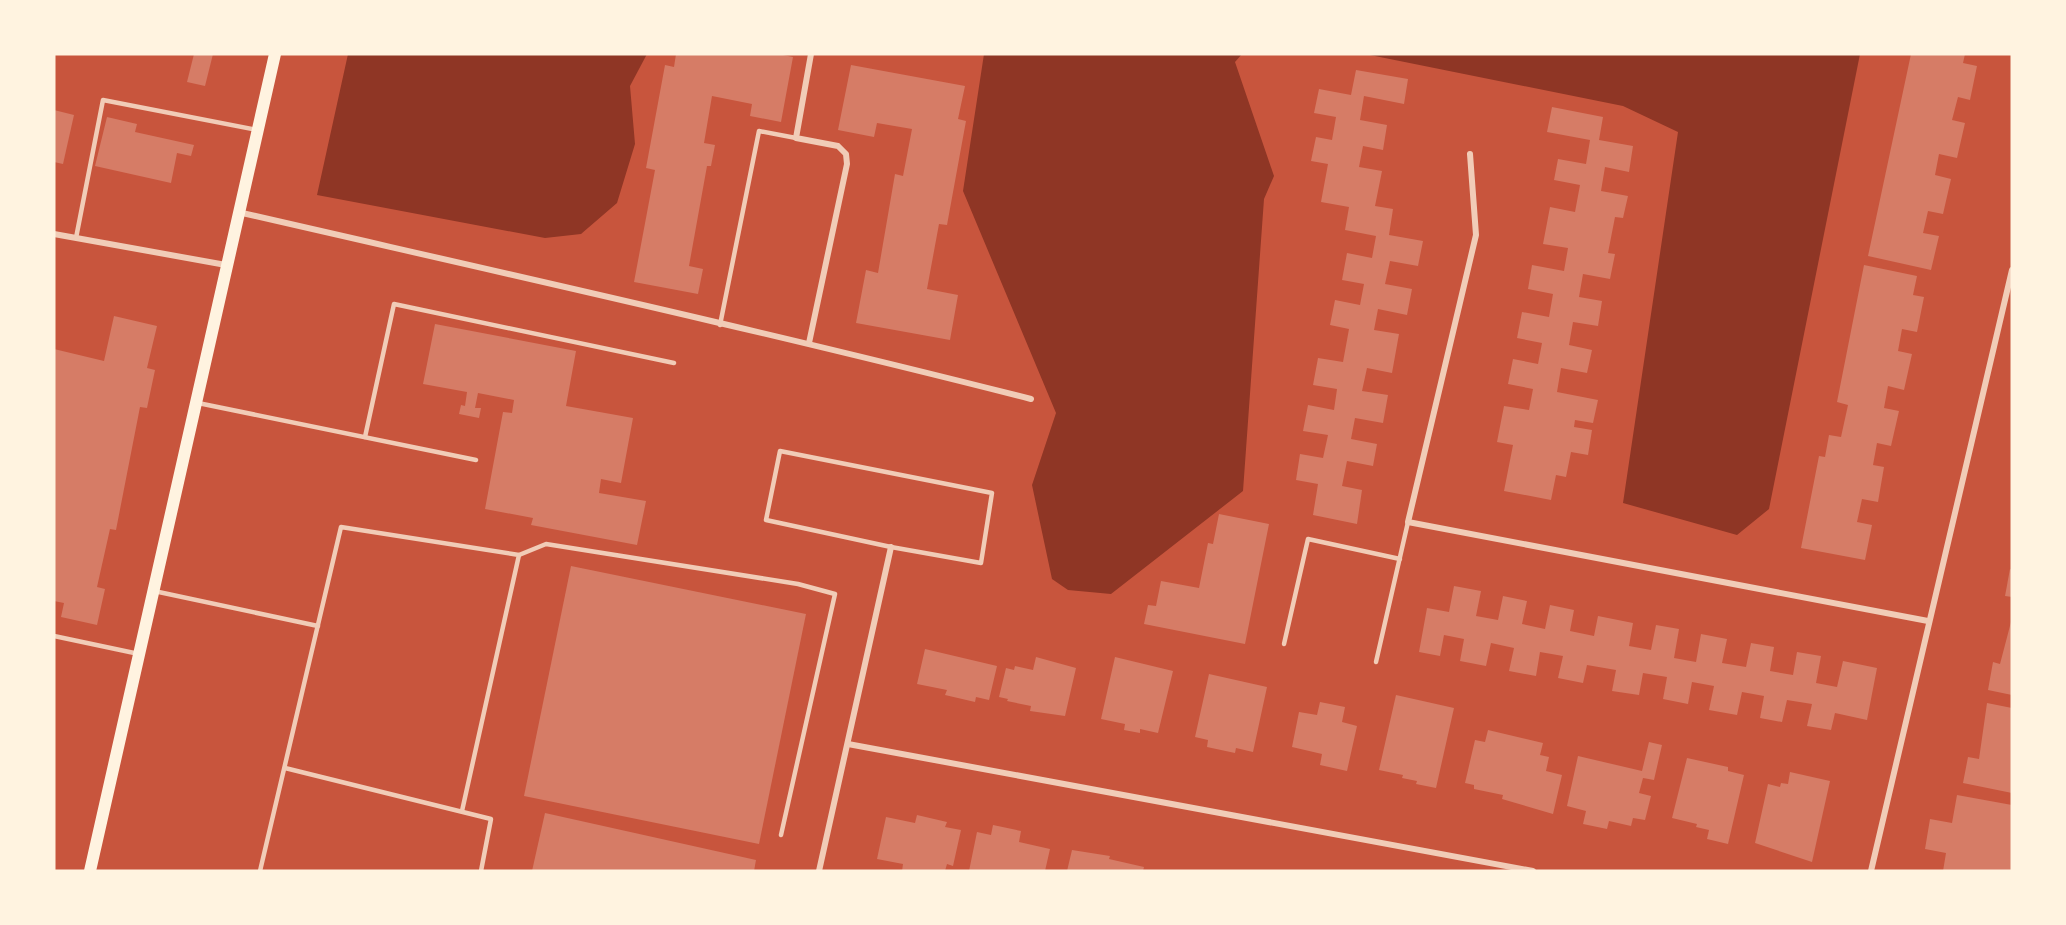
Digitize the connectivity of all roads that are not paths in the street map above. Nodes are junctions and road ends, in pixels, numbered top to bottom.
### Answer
1 (275, 54) edge
2 (811, 54) edge
3 (257, 130) junction
4 (796, 138) junction
5 (1470, 154) dead end
6 (238, 212) junction
7 (54, 234) edge
8 (76, 238) junction
9 (226, 265) junction
10 (2012, 270) edge
11 (720, 325) junction
12 (809, 343) junction
13 (674, 363) dead end
14 (1031, 399) dead end
15 (195, 402) junction
16 (365, 437) junction
17 (476, 460) dead end
18 (1408, 522) junction
19 (891, 547) junction
20 (519, 555) junction
21 (1400, 559) junction
22 (153, 591) junction
23 (1928, 621) junction
24 (318, 626) junction
25 (54, 636) edge
26 (1284, 644) dead end
27 (139, 654) junction
28 (1376, 662) dead end
29 (848, 744) junction
30 (285, 768) junction
31 (462, 811) junction
32 (782, 835) dead end
33 (90, 871) edge
34 (260, 871) edge
35 (481, 871) edge
36 (819, 871) edge
37 (1533, 871) edge
38 (1871, 871) edge

1 - 3 main road
2 - 4 street
3 - 6 main road
3 - 8 lane
4 - 11 lane
4 - 12 street
5 - 18 street
6 - 9 main road
6 - 11 street
7 - 8 street
8 - 9 street
9 - 15 main road
10 - 23 street
11 - 12 street
12 - 14 street
13 - 16 lane
15 - 16 lane
15 - 22 main road
16 - 17 lane
18 - 21 lane
18 - 23 street
19 - 19 lane
19 - 29 street
20 - 24 lane
20 - 31 lane
20 - 32 lane
21 - 26 lane
21 - 28 lane
22 - 24 lane
22 - 27 main road
23 - 38 street
24 - 30 lane
25 - 27 lane
27 - 33 main road
29 - 36 street
29 - 37 street
30 - 31 lane
30 - 34 lane
31 - 35 lane

